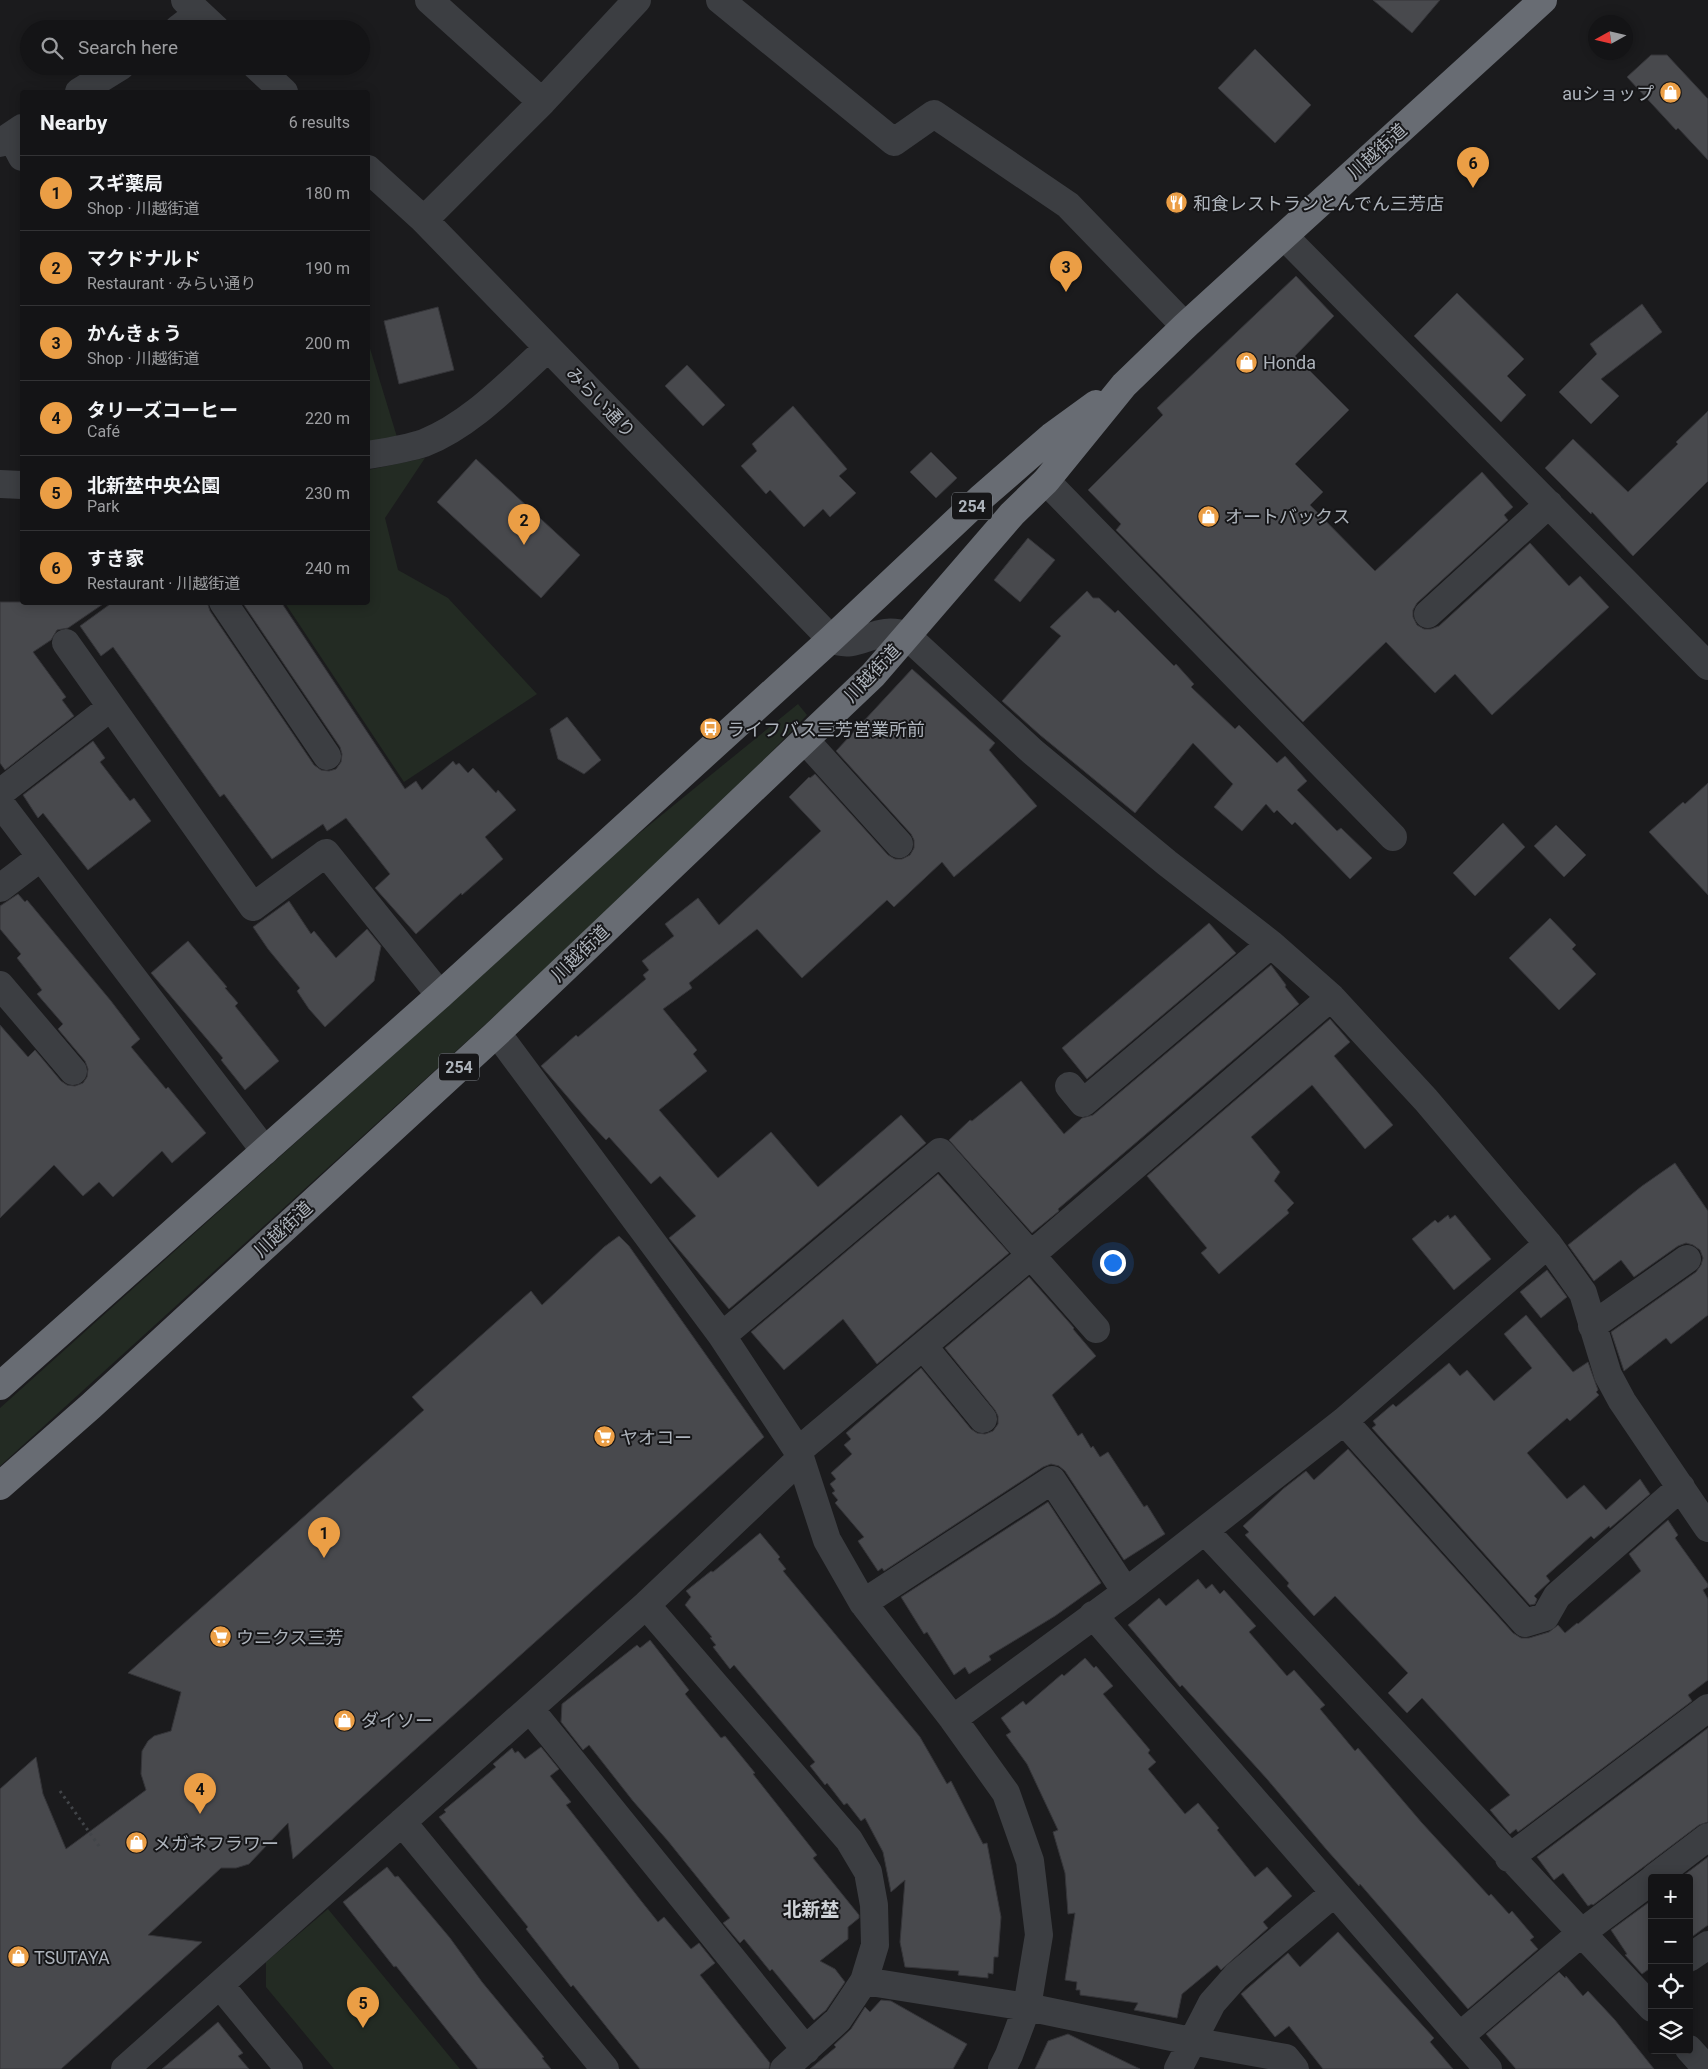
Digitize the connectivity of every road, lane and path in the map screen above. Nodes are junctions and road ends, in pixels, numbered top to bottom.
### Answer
1 (429, 0) edge
2 (636, 0) edge
3 (720, 0) edge
4 (1544, 0) edge
5 (106, 75) edge
6 (266, 75) edge
7 (82, 90) edge
8 (282, 90) edge
9 (542, 102) junction
10 (370, 171) edge
11 (424, 220) junction
12 (1284, 236) junction
13 (1185, 326) junction
14 (548, 348) junction
15 (1124, 385) junction
16 (370, 455) edge
17 (1046, 481) junction
18 (0, 484) edge
19 (20, 485) edge
20 (1548, 504) junction
21 (225, 605) edge
22 (1428, 614) dead end
23 (907, 636) junction
24 (831, 639) junction
25 (66, 643) dead end
26 (1708, 666) edge
27 (111, 707) junction
28 (804, 740) junction
29 (327, 756) dead end
30 (0, 793) edge
31 (0, 803) edge
32 (1392, 837) dead end
33 (899, 844) dead end
34 (41, 857) junction
35 (0, 888) edge
36 (1270, 944) junction
37 (0, 985) edge
38 (440, 995) junction
39 (1331, 997) junction
40 (497, 1032) junction
41 (73, 1071) dead end
42 (1069, 1086) dead end
43 (265, 1151) junction
44 (1548, 1244) junction
45 (1032, 1254) junction
46 (1687, 1259) dead end
47 (1592, 1326) junction
48 (1096, 1329) dead end
49 (722, 1336) junction
50 (923, 1346) junction
51 (0, 1386) edge
52 (983, 1420) dead end
53 (1344, 1421) junction
54 (799, 1455) junction
55 (0, 1486) edge
56 (1681, 1487) junction
57 (1708, 1528) edge
58 (1205, 1531) junction
59 (1126, 1592) junction
60 (863, 1603) junction
61 (646, 1605) junction
62 (1093, 1615) junction
63 (1708, 1708) edge
64 (530, 1709) junction
65 (953, 1719) junction
66 (60, 1791) dead end
67 (402, 1822) junction
68 (1708, 1837) edge
69 (99, 1846) dead end
70 (1510, 1858) junction
71 (1660, 1874) edge
72 (1648, 1883) edge
73 (1334, 1893) junction
74 (1580, 1934) junction
75 (1708, 1944) edge
76 (1693, 1955) edge
77 (864, 1981) junction
78 (220, 1985) junction
79 (1648, 1996) edge
80 (1027, 2006) junction
81 (1460, 2036) junction
82 (1191, 2041) junction
83 (806, 2050) junction
84 (125, 2069) edge
85 (289, 2069) edge
86 (605, 2069) edge
87 (784, 2069) edge
88 (1002, 2069) edge
89 (1178, 2069) edge
90 (1295, 2069) edge
91 (1488, 2069) edge

1 - 9 street
2 - 9 street
3 - 13 street
4 - 12 highway, 川越街道 / 254
5 - 7 street
6 - 8 street
9 - 11 street
10 - 11 street, みらい通り
11 - 14 street, みらい通り
12 - 13 highway, 川越街道 / 254
12 - 20 street
13 - 15 highway, 川越街道 / 254
14 - 16 street
14 - 24 street, みらい通り
15 - 17 highway, 川越街道 / 254
15 - 24 highway, 川越街道 / 254
17 - 23 highway, 川越街道 / 254
17 - 32 street
18 - 19 street
20 - 22 street
20 - 26 street
21 - 29 street
23 - 24 street
23 - 28 highway, 川越街道 / 254
23 - 36 street
24 - 38 highway, 川越街道 / 254
25 - 27 street
27 - 30 street
27 - 38 street
28 - 33 street
28 - 40 highway, 川越街道 / 254
31 - 34 street
34 - 35 street
34 - 43 street
36 - 39 street
36 - 42 street
37 - 41 street
38 - 43 highway, 川越街道 / 254
39 - 44 street
39 - 45 street
40 - 49 street
40 - 55 highway, 川越街道 / 254
43 - 51 highway, 川越街道 / 254
44 - 47 street
44 - 53 street
45 - 48 street
45 - 49 street
45 - 50 street
46 - 47 street
47 - 56 street
49 - 54 street
50 - 52 street
50 - 54 street
53 - 56 street
53 - 58 street
54 - 60 street
54 - 61 street
56 - 57 street
58 - 59 street
58 - 70 street
59 - 60 street
59 - 62 street
60 - 65 street
61 - 64 street
61 - 77 street
62 - 65 street
62 - 73 street
63 - 70 street
64 - 67 street
64 - 83 street
65 - 80 street
66 - 69 path
67 - 78 street
67 - 86 street
68 - 71 street
70 - 74 street
72 - 74 street
73 - 81 street
73 - 82 street
74 - 79 street
74 - 81 street
75 - 76 street
77 - 80 street
77 - 83 street
78 - 84 street
78 - 85 street
80 - 82 street
80 - 88 street
81 - 91 street
82 - 89 street
82 - 90 street
83 - 87 street

